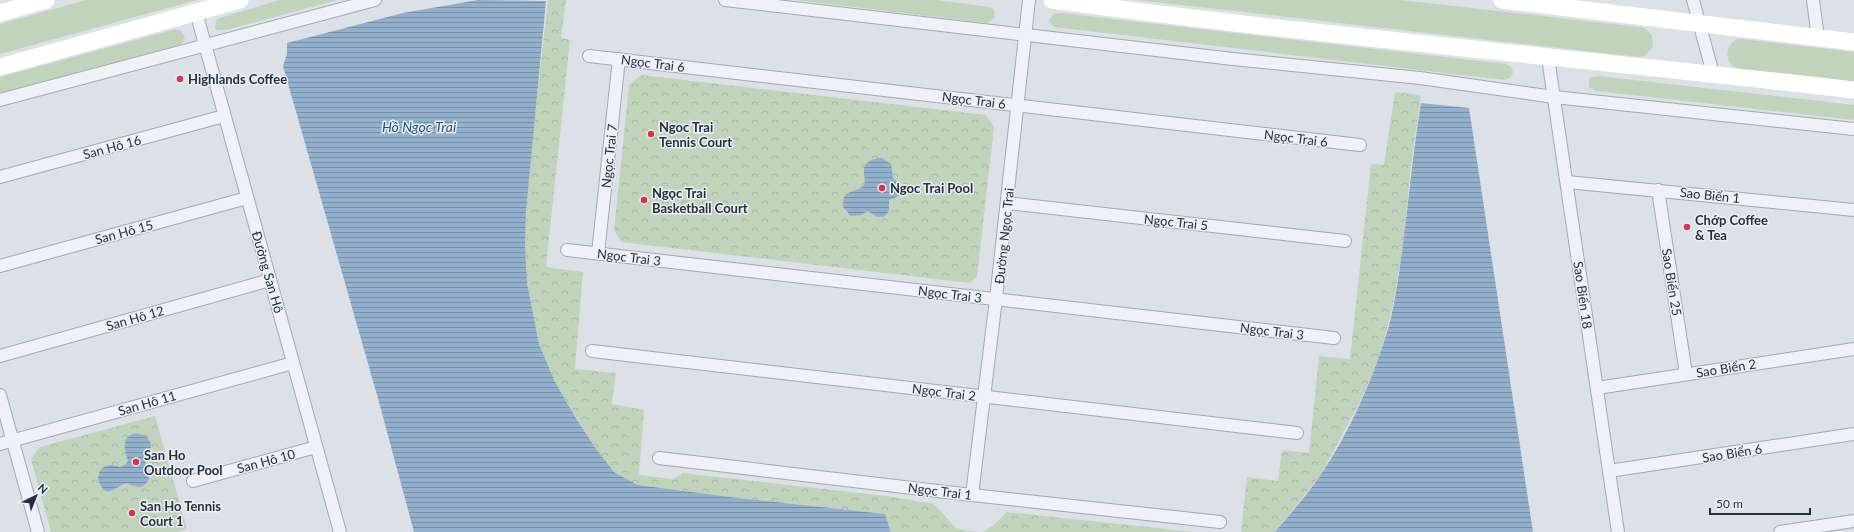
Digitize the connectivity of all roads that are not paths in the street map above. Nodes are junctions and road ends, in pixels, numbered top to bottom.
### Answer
1 (45, 0) edge
2 (240, 0) edge
3 (375, 0) edge
4 (725, 0) edge
5 (1030, 0) edge
6 (1052, 0) edge
7 (1502, 0) edge
8 (1693, 0) edge
9 (1813, 0) edge
10 (196, 12) junction
11 (0, 13) edge
12 (1699, 24) junction
13 (1026, 35) junction
14 (1818, 38) junction
15 (1854, 42) edge
16 (204, 45) junction
17 (589, 56) dead end
18 (1548, 58) junction
19 (619, 59) junction
20 (0, 67) edge
21 (1713, 74) junction
22 (1854, 90) edge
23 (1554, 96) junction
24 (0, 100) edge
25 (1018, 105) junction
26 (224, 116) junction
27 (1854, 128) edge
28 (1360, 145) dead end
29 (0, 177) edge
30 (1567, 182) junction
31 (1658, 190) junction
32 (247, 198) junction
33 (1007, 203) junction
34 (1854, 210) edge
35 (1345, 241) dead end
36 (567, 250) dead end
37 (598, 253) junction
38 (0, 266) edge
39 (270, 280) junction
40 (996, 299) junction
41 (1334, 338) dead end
42 (1854, 349) edge
43 (592, 351) dead end
44 (0, 356) edge
45 (293, 363) junction
46 (1686, 374) junction
47 (1597, 388) junction
48 (0, 395) edge
49 (984, 397) junction
50 (1297, 432) dead end
51 (1854, 434) edge
52 (12, 441) junction
53 (0, 444) edge
54 (316, 447) junction
55 (659, 458) dead end
56 (1609, 471) junction
57 (193, 481) dead end
58 (972, 495) junction
59 (1854, 521) edge
60 (1220, 522) dead end
61 (337, 531) edge
62 (38, 532) edge
63 (1618, 532) edge
64 (1780, 532) edge

1 - 11 main road
2 - 10 main road
3 - 16 street
4 - 13 street
5 - 13 street, Đường Ngọc Trai
6 - 18 main road
7 - 12 main road
8 - 12 street
9 - 14 street
10 - 16 street, Đường San Hô
10 - 20 main road
12 - 14 main road
12 - 21 street
13 - 23 street
13 - 25 street, Đường Ngọc Trai
14 - 15 main road
16 - 24 street
16 - 26 street, Đường San Hô
17 - 19 street, Ngọc Trai 6
18 - 21 main road
18 - 23 street, Sao Biển 18
19 - 25 street, Ngọc Trai 6
19 - 37 street, Ngọc Trai 7
21 - 22 main road
23 - 27 street
23 - 30 street, Sao Biển 18
25 - 28 street, Ngọc Trai 6
25 - 33 street, Đường Ngọc Trai
26 - 29 street, San Hô 16
26 - 32 street, Đường San Hô
30 - 31 street, Sao Biển 1
30 - 47 street, Sao Biển 18
31 - 34 street, Sao Biển 1
31 - 46 street, Sao Biển 25
32 - 38 street, San Hô 15
32 - 39 street, Đường San Hô
33 - 35 street, Ngọc Trai 5
33 - 40 street, Đường Ngọc Trai
36 - 37 street, Ngọc Trai 3
37 - 40 street, Ngọc Trai 3
39 - 44 street, San Hô 12
39 - 45 street, Đường San Hô
40 - 41 street, Ngọc Trai 3
40 - 49 street, Đường Ngọc Trai
42 - 46 street, Sao Biển 2
43 - 49 street, Ngọc Trai 2
45 - 52 street, San Hô 11
45 - 54 street, Đường San Hô
46 - 47 street, Sao Biển 2
47 - 56 street, Sao Biển 18
48 - 52 street
49 - 50 street, Ngọc Trai 2
49 - 58 street, Đường Ngọc Trai
51 - 56 street, Sao Biển 6
52 - 53 street, San Hô 11
52 - 62 street
54 - 57 street, San Hô 10
54 - 61 street, Đường San Hô
55 - 58 street, Ngọc Trai 1
56 - 63 street, Sao Biển 18
58 - 60 street, Ngọc Trai 1
59 - 64 street

